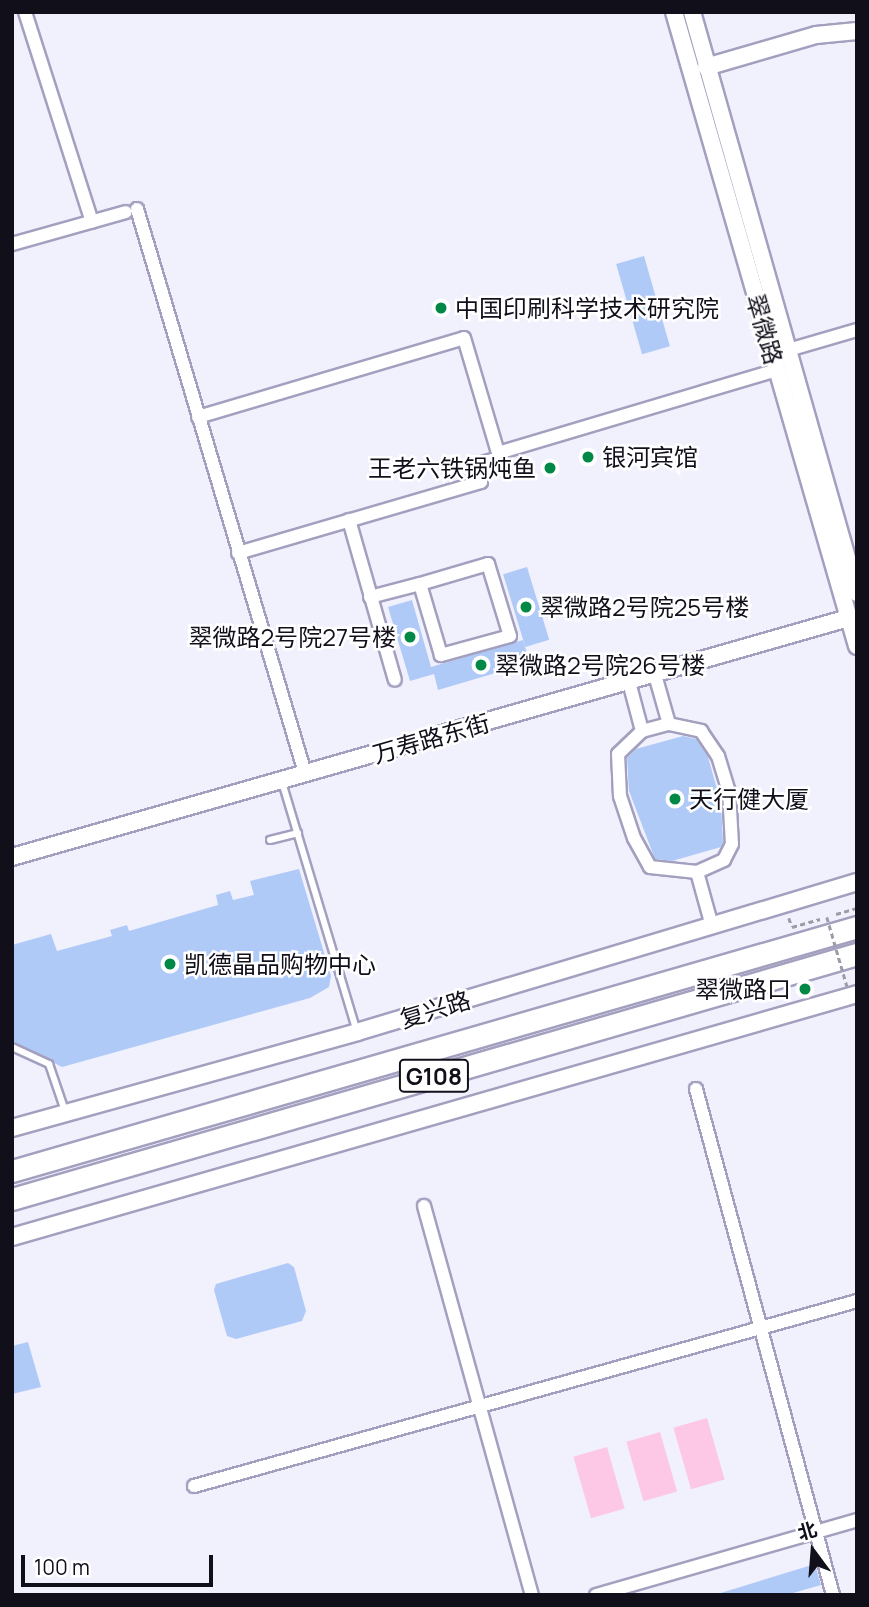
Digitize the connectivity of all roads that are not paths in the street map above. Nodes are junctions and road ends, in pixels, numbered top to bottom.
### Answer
1 (25, 12) edge
2 (674, 12) edge
3 (692, 12) edge
4 (857, 31) edge
5 (706, 66) junction
6 (92, 222) junction
7 (12, 244) edge
8 (857, 330) edge
9 (788, 350) junction
10 (776, 370) junction
11 (198, 417) junction
12 (492, 460) dead end
13 (348, 520) junction
14 (238, 552) junction
15 (420, 584) junction
16 (857, 593) edge
17 (370, 597) junction
18 (848, 618) junction
19 (857, 646) edge
20 (656, 675) junction
21 (395, 680) dead end
22 (629, 682) junction
23 (669, 724) junction
24 (642, 731) junction
25 (304, 773) junction
26 (282, 780) junction
27 (298, 833) junction
28 (270, 840) dead end
29 (12, 857) edge
30 (697, 872) junction
31 (857, 883) edge
32 (712, 926) junction
33 (857, 927) edge
34 (857, 954) edge
35 (852, 990) edge
36 (357, 1032) junction
37 (12, 1047) edge
38 (696, 1088) dead end
39 (66, 1113) junction
40 (12, 1128) edge
41 (12, 1171) edge
42 (12, 1199) edge
43 (424, 1206) dead end
44 (12, 1237) edge
45 (857, 1301) edge
46 (761, 1328) junction
47 (480, 1409) junction
48 (194, 1486) dead end
49 (857, 1520) edge
50 (816, 1532) junction
51 (532, 1595) edge
52 (596, 1595) edge
53 (833, 1595) edge

1 - 6 street
2 - 10 street, 翠微路
3 - 5 street, 翠微路
4 - 5 street
5 - 9 street, 翠微路
6 - 7 street
6 - 11 street
8 - 9 street
9 - 16 street, 翠微路
10 - 11 street
10 - 18 street, 翠微路
11 - 14 street
12 - 13 street
13 - 14 street
13 - 17 street
14 - 25 street
15 - 15 street
15 - 17 street
17 - 21 street
18 - 19 street, 翠微路
18 - 20 street, 万寿路东街
20 - 22 street, 万寿路东街
20 - 23 street
22 - 24 street
22 - 25 street, 万寿路东街
23 - 24 street
23 - 30 street
24 - 30 street
25 - 26 street, 万寿路东街
26 - 27 lane
26 - 29 street, 万寿路东街
27 - 28 lane
27 - 36 lane
30 - 32 street
31 - 32 street, 复兴路
32 - 36 street, 复兴路
33 - 41 highway, 复兴路 / G108
34 - 42 highway, G108
35 - 44 street
36 - 39 street, 复兴路
37 - 39 lane
38 - 46 street
39 - 40 street, 复兴路
43 - 47 street
45 - 46 street
46 - 47 street
46 - 50 street
47 - 48 street
47 - 51 street
49 - 50 street
50 - 52 street
50 - 53 street

